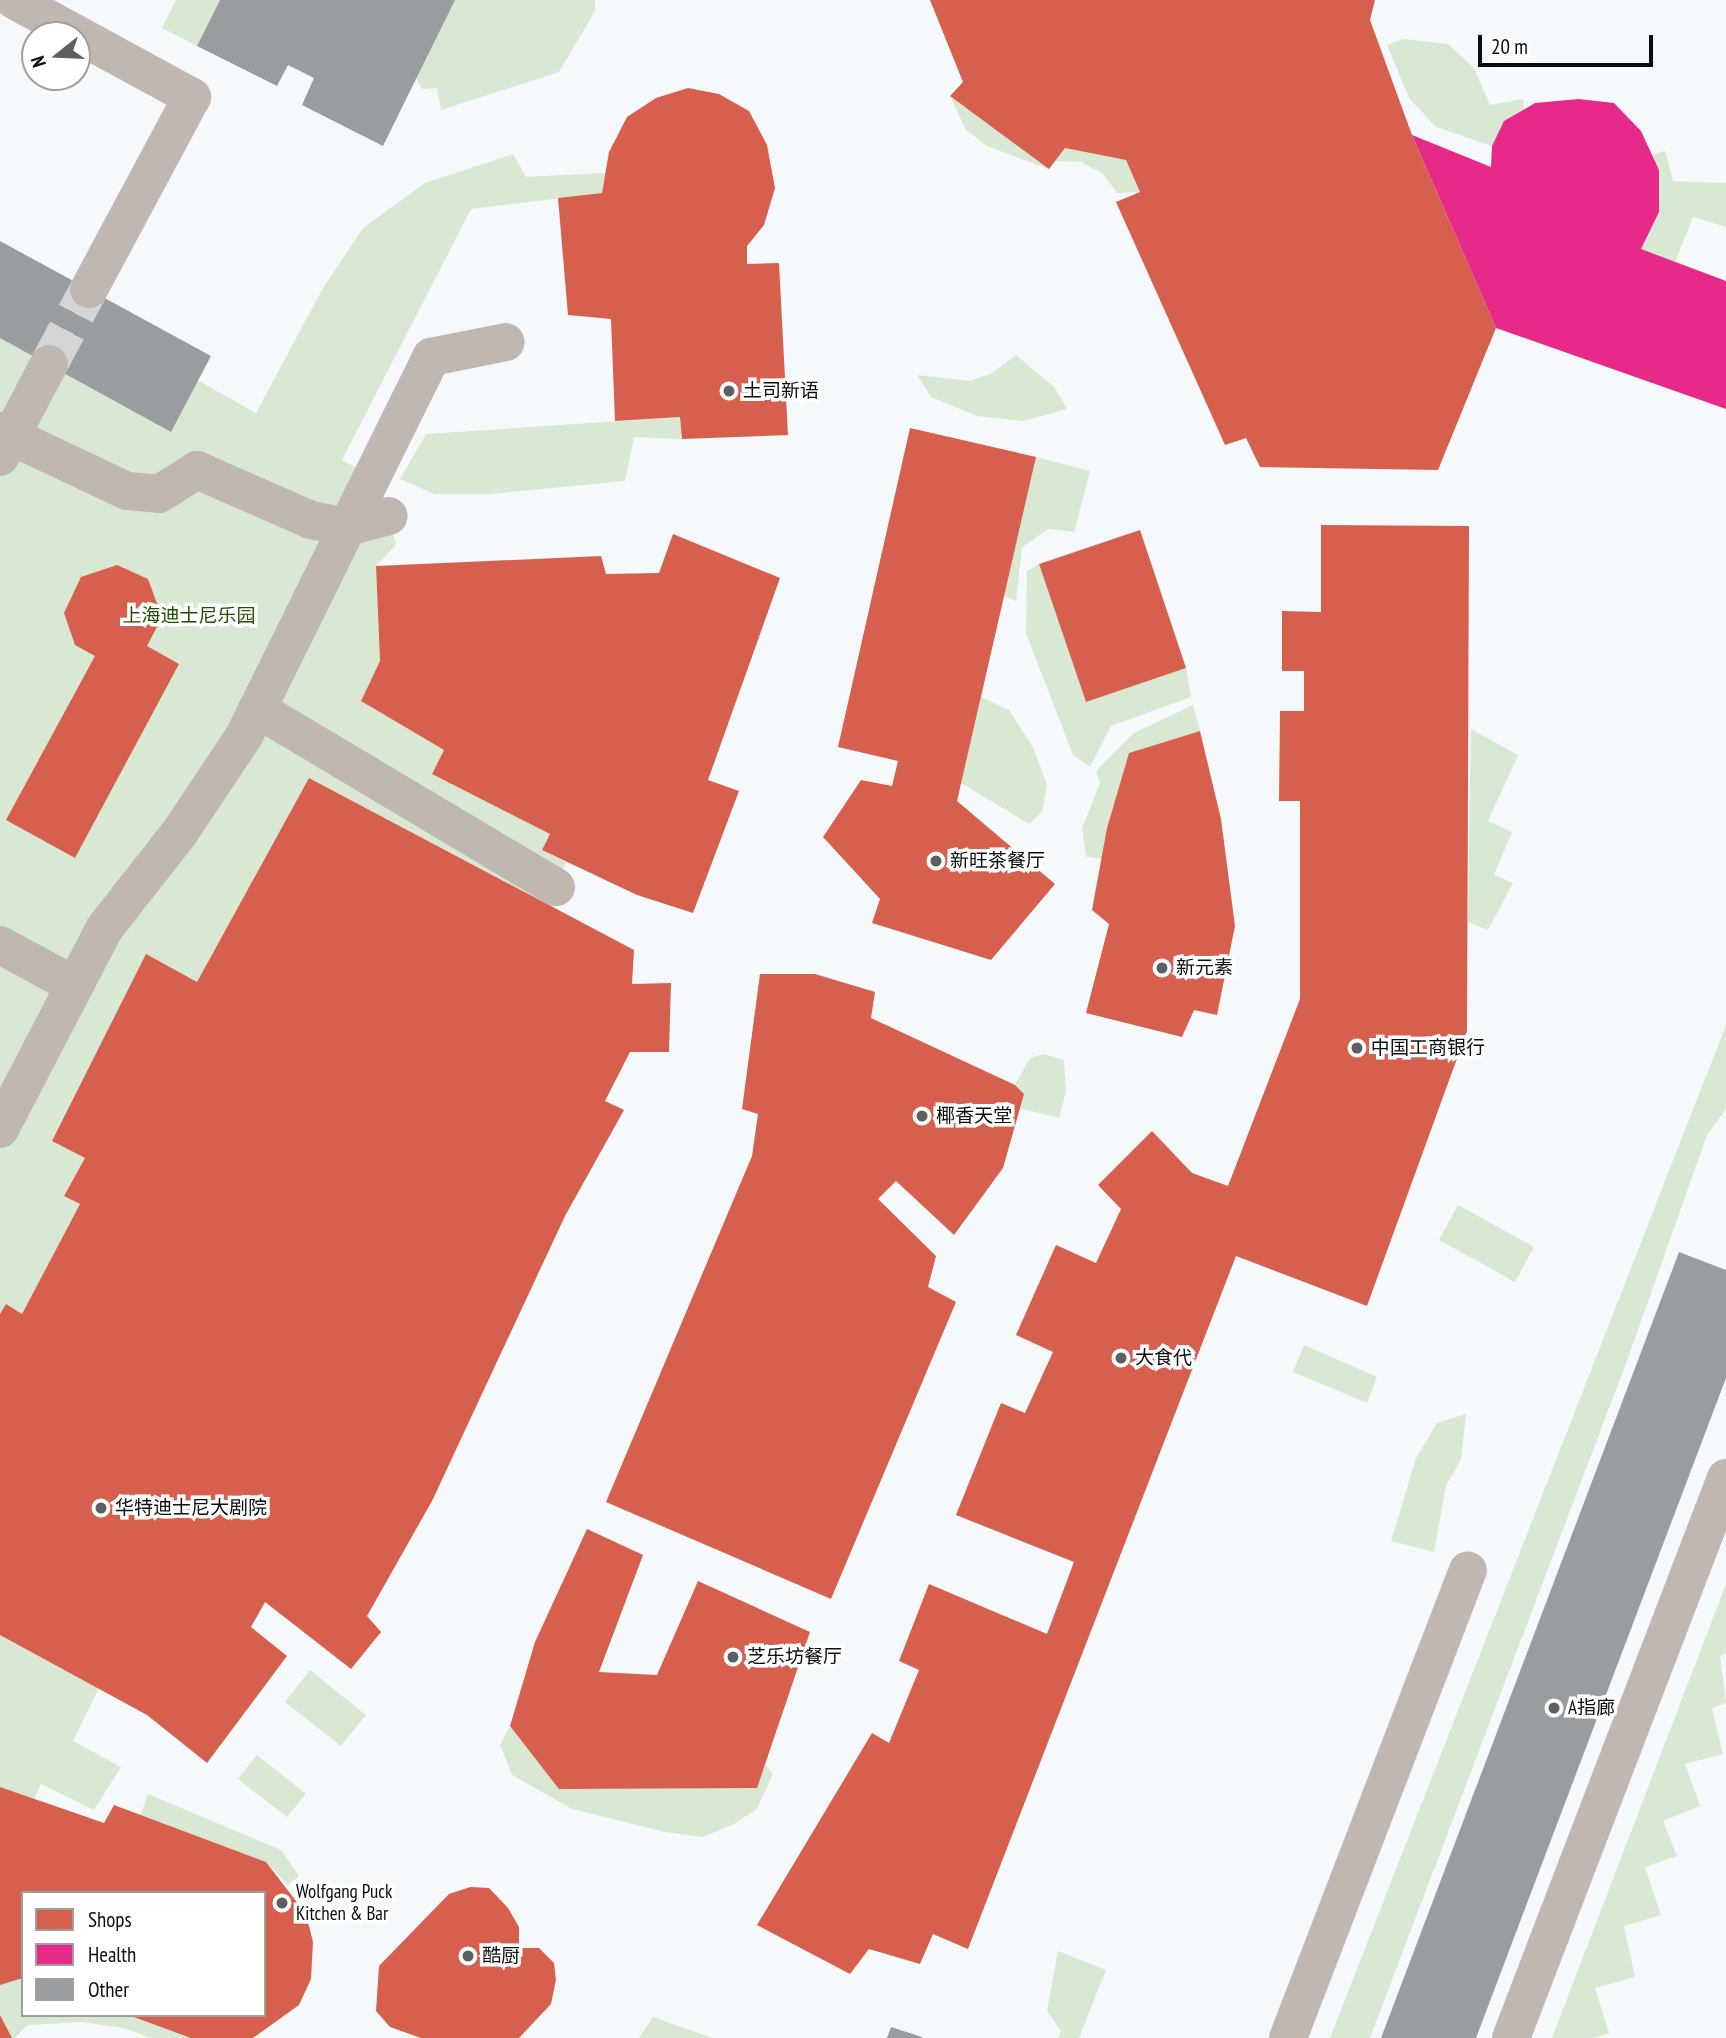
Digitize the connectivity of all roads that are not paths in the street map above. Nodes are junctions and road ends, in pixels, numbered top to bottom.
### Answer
1 (13, 0) edge
2 (70, 14) edge
3 (89, 289) tunnel mouth
4 (506, 342) dead end
5 (49, 363) tunnel mouth
6 (3, 442) edge
7 (389, 516) dead end
8 (329, 523) junction
9 (257, 709) junction
10 (556, 887) dead end
11 (0, 945) edge
12 (74, 985) junction
13 (0, 1129) edge
14 (1726, 1478) edge
15 (1468, 1570) dead end
16 (1288, 2038) edge
17 (1511, 2038) edge

1 - 2 street
2 - 3 street
4 - 8 street
5 - 6 street
6 - 8 street
7 - 8 street
8 - 9 street
9 - 10 street
9 - 12 street
11 - 12 street
12 - 13 street
14 - 17 street
15 - 16 street

